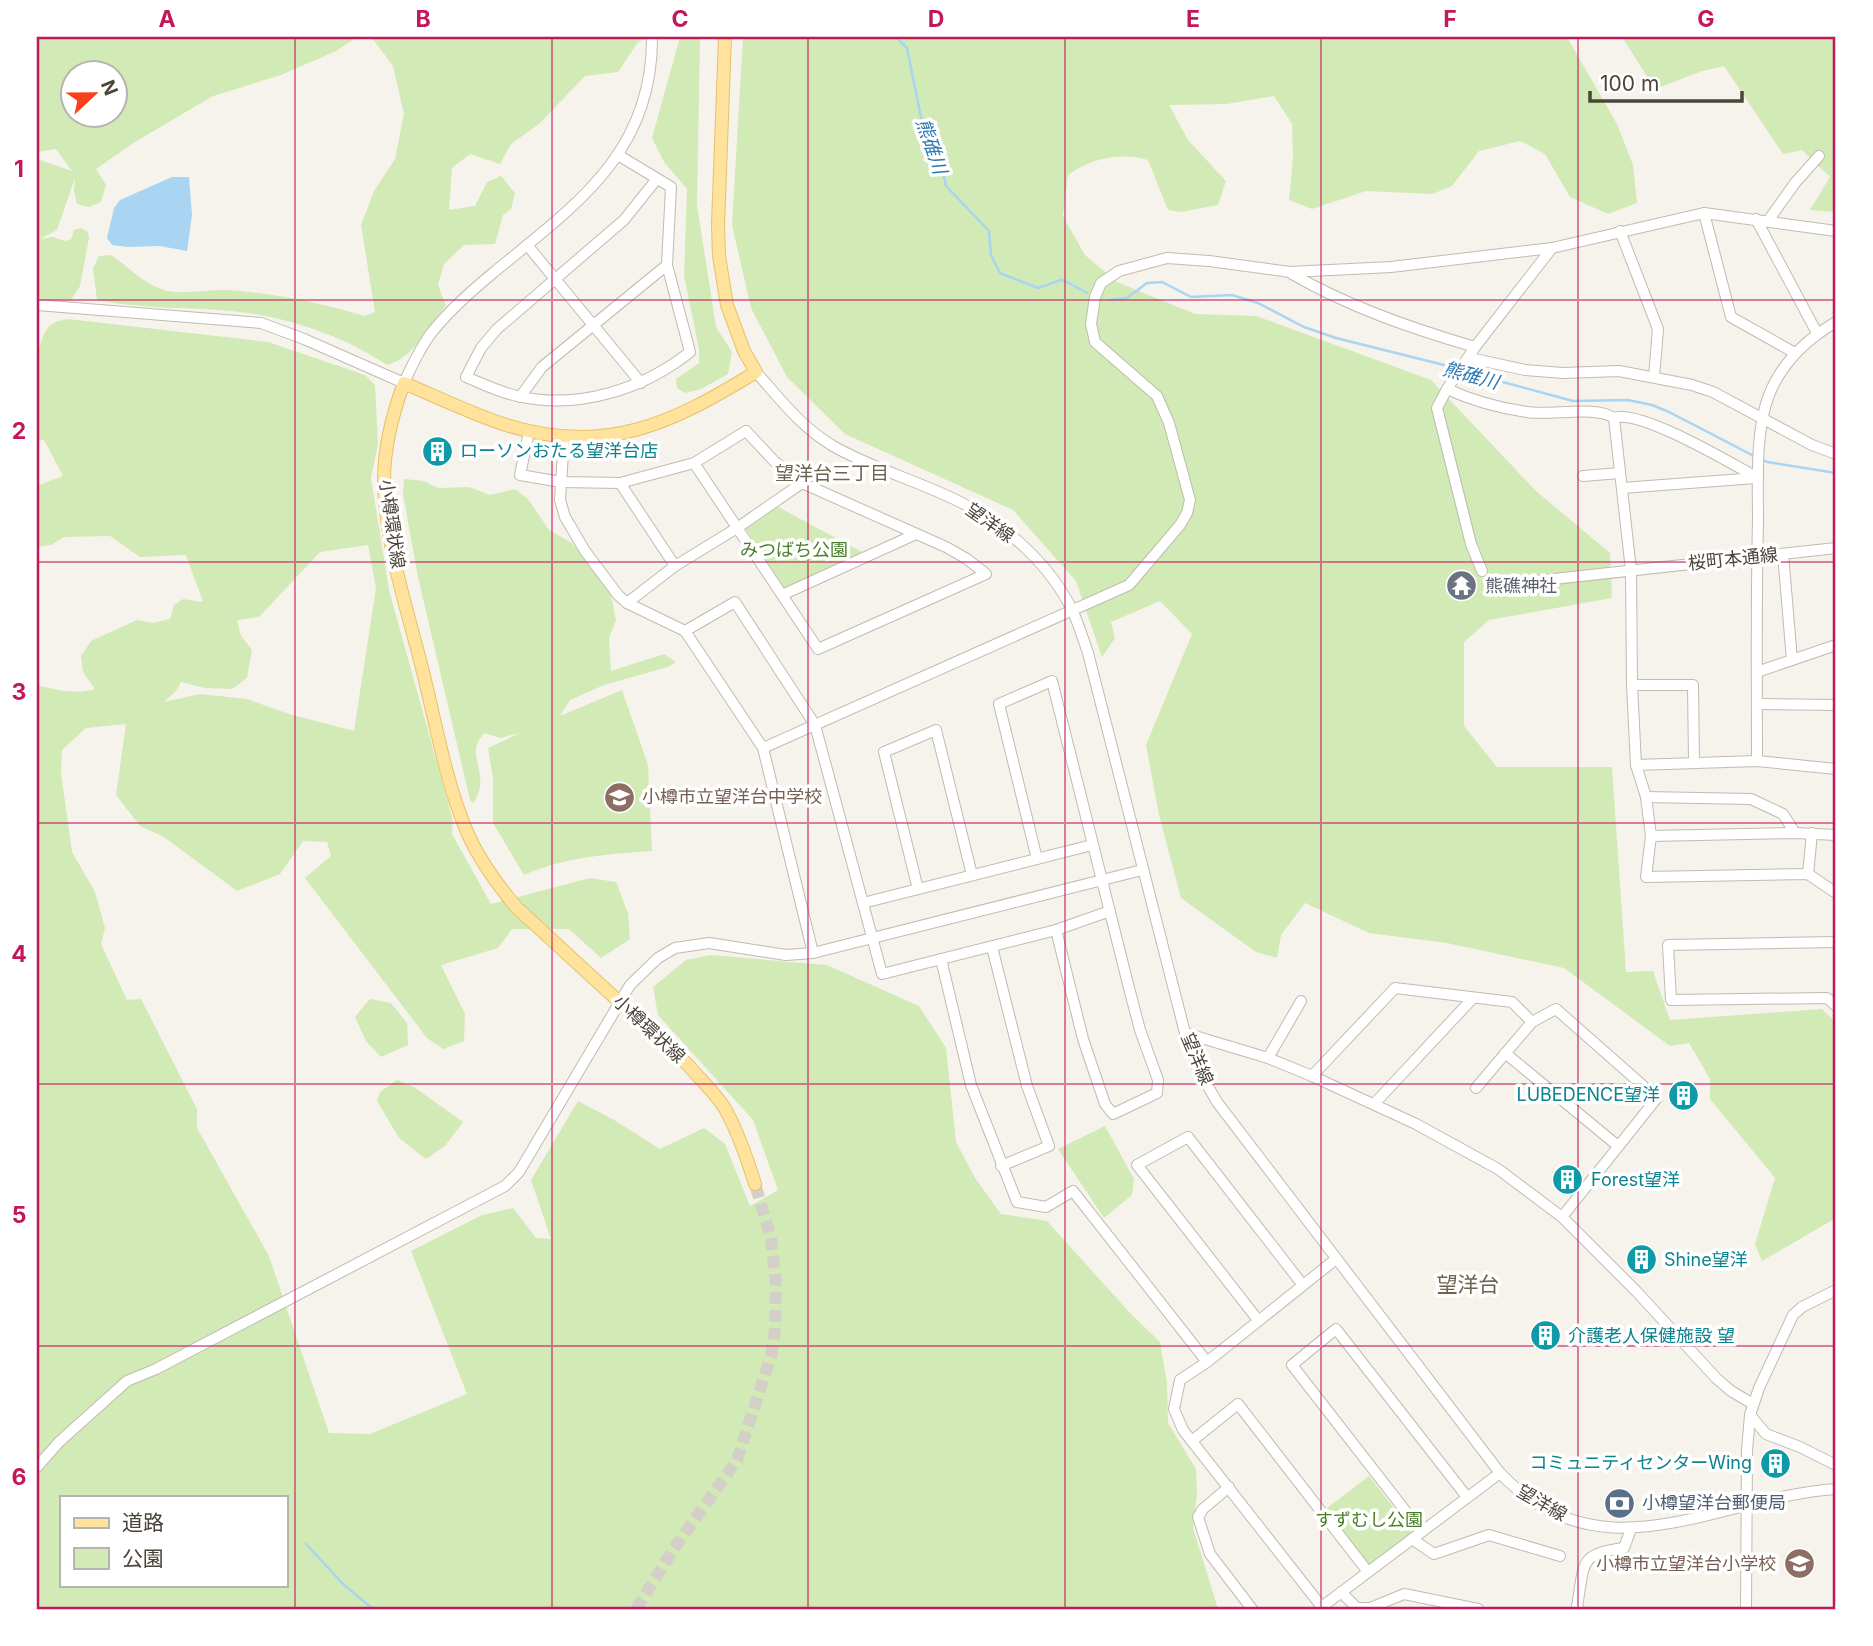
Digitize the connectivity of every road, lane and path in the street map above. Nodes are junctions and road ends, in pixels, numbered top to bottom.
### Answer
1 (652, 37) edge
2 (725, 37) edge
3 (618, 155) junction
4 (1819, 156) dead end
5 (656, 180) junction
6 (1704, 213) junction
7 (1756, 219) junction
8 (1769, 221) junction
9 (1620, 231) junction
10 (1836, 231) edge
11 (527, 245) junction
12 (1552, 248) junction
13 (667, 265) junction
14 (1290, 272) junction
15 (556, 279) junction
16 (37, 305) edge
17 (1836, 322) edge
18 (593, 325) junction
19 (1817, 333) junction
20 (1475, 347) junction
21 (1795, 353) junction
22 (1467, 361) junction
23 (756, 372) junction
24 (1654, 377) junction
25 (404, 383) junction
26 (641, 383) junction
27 (1447, 389) junction
28 (520, 397) junction
29 (1614, 418) junction
30 (1762, 418) junction
31 (529, 432) junction
32 (564, 437) junction
33 (1836, 454) edge
34 (694, 463) junction
35 (1620, 473) junction
36 (1583, 476) dead end
37 (1758, 478) junction
38 (561, 482) junction
39 (620, 483) junction
40 (802, 483) junction
41 (1622, 488) junction
42 (737, 528) junction
43 (916, 534) junction
44 (1836, 548) edge
45 (1783, 554) junction
46 (1757, 557) junction
47 (675, 566) junction
48 (1631, 570) junction
49 (1482, 571) dead end
50 (1517, 583) dead end
51 (782, 595) junction
52 (627, 603) junction
53 (1073, 612) junction
54 (685, 631) junction
55 (1836, 645) edge
56 (1792, 660) junction
57 (1757, 671) junction
58 (1632, 685) junction
59 (1757, 704) junction
60 (1836, 705) edge
61 (815, 725) junction
62 (763, 748) junction
63 (1757, 761) junction
64 (1694, 762) junction
65 (1636, 765) junction
66 (1836, 769) edge
67 (1646, 797) junction
68 (1795, 833) junction
69 (1812, 833) junction
70 (1836, 835) edge
71 (1651, 836) junction
72 (1092, 845) junction
73 (1037, 859) junction
74 (1142, 870) junction
75 (1808, 874) junction
76 (972, 876) junction
77 (1101, 879) junction
78 (918, 889) junction
79 (1836, 893) edge
80 (863, 903) junction
81 (1110, 911) junction
82 (1056, 930) junction
83 (871, 938) junction
84 (1836, 942) edge
85 (992, 947) junction
86 (813, 953) junction
87 (942, 959) junction
88 (1472, 999) junction
89 (1301, 1001) dead end
90 (621, 1003) junction
91 (1836, 1006) edge
92 (1532, 1022) junction
93 (1185, 1032) junction
94 (1505, 1053) junction
95 (1268, 1058) junction
96 (1312, 1076) junction
97 (1476, 1088) dead end
98 (1374, 1104) junction
99 (1618, 1146) junction
100 (1001, 1166) junction
101 (755, 1184) tunnel mouth
102 (1562, 1217) junction
103 (1336, 1259) junction
104 (1302, 1284) junction
105 (1836, 1290) edge
106 (1258, 1320) junction
107 (1207, 1362) junction
108 (1752, 1409) junction
109 (1194, 1440) junction
110 (1836, 1465) edge
111 (37, 1467) edge
112 (1500, 1473) junction
113 (1229, 1488) junction
114 (1836, 1489) edge
115 (1467, 1497) junction
116 (1748, 1507) junction
117 (1631, 1529) junction
118 (1421, 1531) junction
119 (1412, 1539) junction
120 (1560, 1556) dead end
121 (1368, 1572) junction
122 (1341, 1592) junction
123 (1321, 1608) edge
124 (1252, 1609) edge
125 (1478, 1609) edge
126 (1579, 1609) edge
127 (1746, 1609) edge

1 - 3 street
2 - 23 main road
3 - 5 street
3 - 11 street
4 - 8 street
5 - 13 street
5 - 15 street
6 - 7 street
6 - 9 street
6 - 21 street
7 - 8 street
7 - 19 street
8 - 10 street
9 - 12 street
9 - 24 street
11 - 15 street
11 - 25 street
12 - 14 street
12 - 20 street
13 - 18 street
13 - 26 street
14 - 20 street
14 - 53 street
15 - 18 street
15 - 28 street
16 - 25 street
17 - 19 street
18 - 26 street
18 - 28 street
19 - 21 street
20 - 22 street
21 - 30 street
22 - 24 street
22 - 27 street
23 - 32 main road
23 - 53 street, 望洋線
24 - 30 street
25 - 31 main road
25 - 90 main road, 小樽環状線
26 - 28 street
27 - 29 street
27 - 49 street
29 - 35 street
29 - 37 street
30 - 33 street
30 - 37 street
31 - 32 main road
31 - 38 street
32 - 38 street
34 - 39 street
34 - 40 street
34 - 42 street
35 - 36 street
35 - 41 street
37 - 41 street
37 - 46 street
38 - 39 street
38 - 52 street
39 - 47 street
40 - 42 street
40 - 43 street
41 - 48 street
42 - 47 street
42 - 51 street
43 - 51 street
43 - 51 street
44 - 45 street, 桜町本通線
45 - 46 street, 桜町本通線
45 - 56 street
46 - 48 street, 桜町本通線
46 - 57 street
47 - 52 street
48 - 50 street, 桜町本通線
48 - 58 street
52 - 54 street
53 - 61 street
53 - 74 street, 望洋線
54 - 61 street
54 - 62 street
55 - 56 street
56 - 57 street
57 - 59 street
58 - 64 street
58 - 65 street
59 - 60 street
59 - 63 street
61 - 62 street
61 - 80 street
62 - 86 street
63 - 64 street
63 - 66 street
64 - 65 street
65 - 67 street
67 - 68 street
67 - 71 street
68 - 69 street
68 - 71 street
69 - 70 street
69 - 75 street
71 - 75 street
72 - 73 street
72 - 73 street
72 - 77 street
73 - 76 street
74 - 77 street
74 - 93 street, 望洋線
75 - 79 street
76 - 78 street
76 - 78 street
77 - 81 street
77 - 83 street
78 - 80 street
80 - 83 street
81 - 82 street
81 - 82 street
82 - 85 street
83 - 86 street
83 - 87 street
84 - 91 street
85 - 87 street
85 - 100 street
86 - 90 street
87 - 100 street
88 - 92 street
88 - 96 street
88 - 98 street
89 - 95 street
90 - 101 main road, 小樽環状線
90 - 111 street
92 - 94 street
92 - 99 street
93 - 95 street
93 - 103 street, 望洋線
94 - 97 street
94 - 99 street
95 - 96 street
96 - 98 street
98 - 102 street
99 - 102 street
100 - 107 street
102 - 108 street
103 - 104 street
103 - 112 street, 望洋線
104 - 106 street
104 - 106 street
105 - 108 street
106 - 107 street
107 - 109 street
108 - 110 street
108 - 116 street
109 - 113 street
109 - 121 street
112 - 115 street
112 - 117 street, 望洋線
113 - 123 street
113 - 124 street
114 - 116 street, 望洋線
115 - 118 street
115 - 118 street
116 - 117 street, 望洋線
116 - 127 street
117 - 126 street
118 - 119 street
119 - 120 street
119 - 121 street
121 - 122 street
122 - 123 street
122 - 125 street

